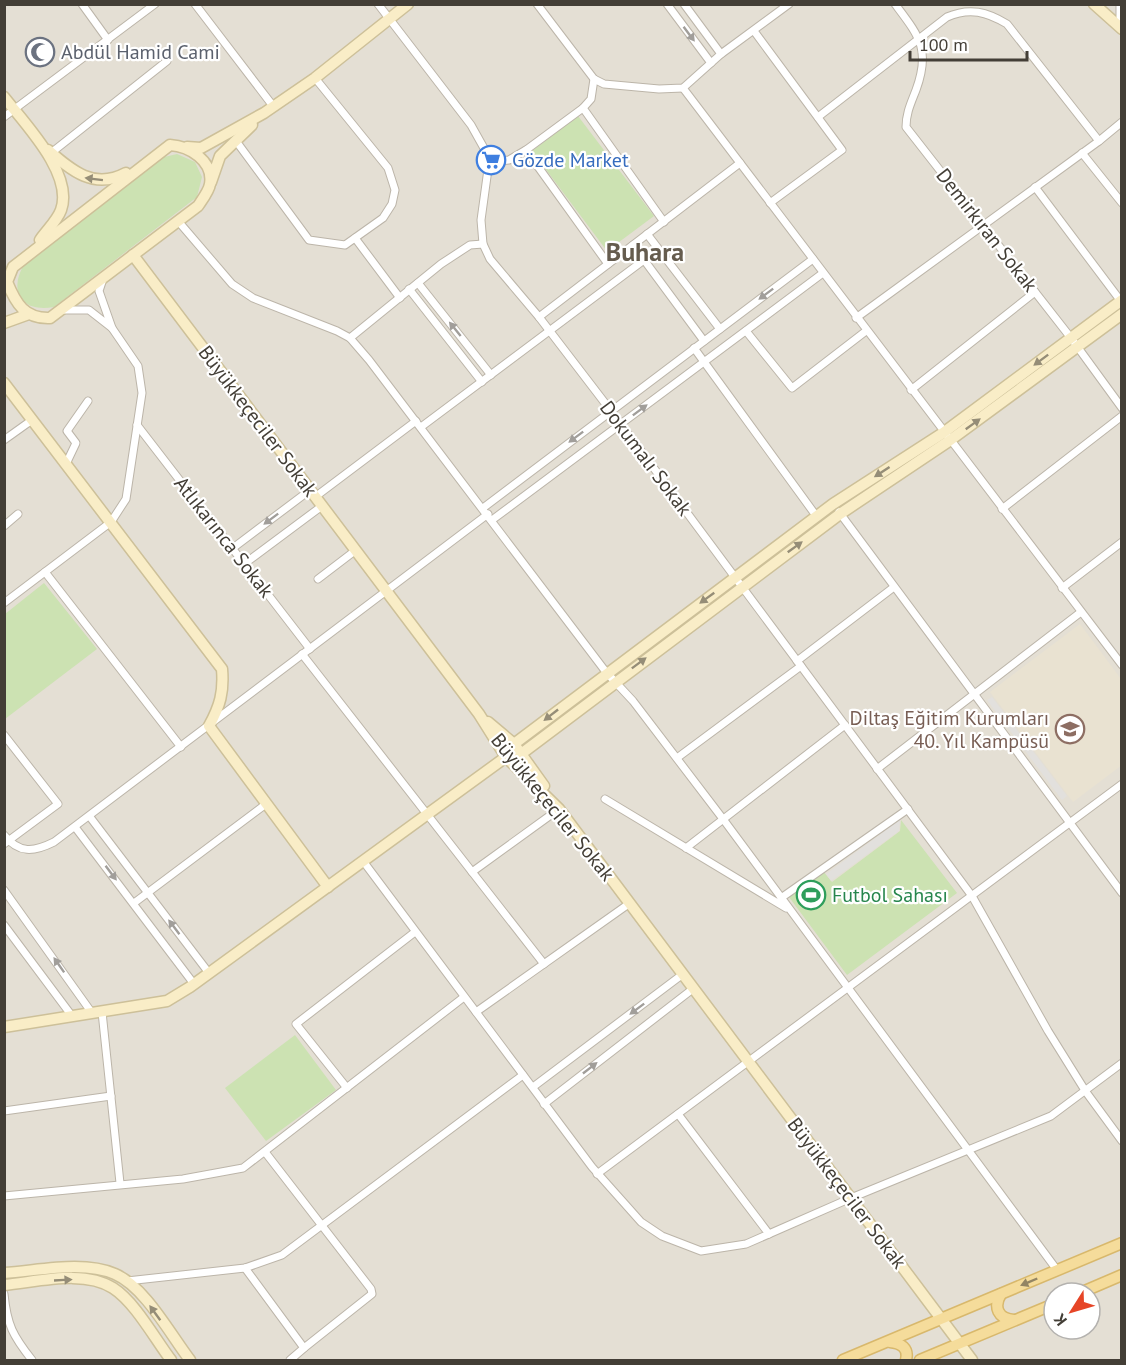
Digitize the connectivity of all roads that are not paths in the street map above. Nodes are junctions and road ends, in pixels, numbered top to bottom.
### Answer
1 (82, 4) edge
2 (155, 4) edge
3 (195, 4) edge
4 (378, 4) edge
5 (408, 4) edge
6 (537, 4) edge
7 (667, 4) edge
8 (684, 4) edge
9 (789, 4) edge
10 (895, 4) edge
11 (1094, 4) edge
12 (1120, 4) edge
13 (389, 19) junction
14 (1121, 28) edge
15 (754, 31) junction
16 (920, 38) junction
17 (108, 40) junction
18 (721, 54) junction
19 (167, 61) dead end
20 (711, 63) junction
21 (315, 78) junction
22 (594, 79) junction
23 (683, 87) junction
24 (4, 98) edge
25 (583, 108) junction
26 (14, 110) junction
27 (269, 110) junction
28 (4, 117) edge
29 (818, 117) junction
30 (1122, 122) edge
31 (236, 141) junction
32 (1099, 141) junction
33 (39, 142) junction
34 (181, 146) junction
35 (526, 150) junction
36 (51, 153) junction
37 (1082, 153) junction
38 (148, 160) junction
39 (489, 162) junction
40 (740, 163) junction
41 (210, 185) junction
42 (1035, 187) junction
43 (770, 203) junction
44 (1122, 203) edge
45 (178, 220) junction
46 (663, 222) junction
47 (983, 225) junction
48 (647, 234) junction
49 (355, 238) junction
50 (483, 244) junction
51 (633, 245) junction
52 (34, 250) junction
53 (133, 255) junction
54 (813, 259) junction
55 (644, 260) junction
56 (608, 264) junction
57 (823, 273) junction
58 (103, 277) junction
59 (7, 282) junction
60 (418, 283) junction
61 (410, 290) junction
62 (1035, 292) junction
63 (400, 297) junction
64 (4, 299) edge
65 (1121, 300) edge
66 (59, 310) junction
67 (29, 314) junction
68 (1122, 314) edge
69 (539, 317) junction
70 (856, 318) junction
71 (4, 323) edge
72 (112, 328) junction
73 (720, 329) junction
74 (550, 331) junction
75 (746, 331) junction
76 (867, 331) junction
77 (350, 338) junction
78 (704, 341) junction
79 (1074, 343) junction
80 (694, 348) junction
81 (704, 362) junction
82 (491, 375) junction
83 (482, 382) junction
84 (4, 383) edge
85 (911, 390) junction
86 (87, 401) dead end
87 (1122, 408) edge
88 (611, 411) junction
89 (1122, 416) edge
90 (32, 420) junction
91 (416, 421) junction
92 (621, 424) junction
93 (137, 425) junction
94 (421, 428) junction
95 (946, 437) junction
96 (4, 440) edge
97 (66, 464) junction
98 (316, 498) junction
99 (833, 504) junction
100 (483, 508) junction
101 (1002, 509) junction
102 (18, 514) dead end
103 (840, 514) junction
104 (490, 517) junction
105 (817, 517) junction
106 (111, 522) junction
107 (4, 526) edge
108 (1122, 542) edge
109 (233, 548) junction
110 (356, 550) junction
111 (244, 564) junction
112 (45, 572) junction
113 (318, 579) dead end
114 (739, 582) junction
115 (894, 587) junction
116 (1062, 588) junction
117 (386, 591) junction
118 (4, 603) edge
119 (1081, 612) junction
120 (310, 649) junction
121 (302, 654) junction
122 (799, 663) junction
123 (1122, 665) edge
124 (606, 672) junction
125 (615, 681) junction
126 (974, 694) junction
127 (479, 714) junction
128 (844, 725) junction
129 (209, 726) junction
130 (4, 735) edge
131 (514, 744) junction
132 (181, 747) junction
133 (521, 754) junction
134 (506, 757) junction
135 (676, 758) junction
136 (877, 769) junction
137 (1122, 784) edge
138 (605, 799) dead end
139 (266, 804) junction
140 (560, 809) junction
141 (908, 809) junction
142 (427, 814) junction
143 (90, 816) junction
144 (723, 819) junction
145 (1070, 823) junction
146 (75, 827) junction
147 (6, 840) edge
148 (686, 848) junction
149 (363, 861) junction
150 (472, 872) junction
151 (328, 887) junction
152 (4, 890) edge
153 (148, 892) junction
154 (1122, 893) edge
155 (972, 896) junction
156 (781, 898) junction
157 (134, 903) junction
158 (630, 903) junction
159 (791, 911) junction
160 (4, 925) edge
161 (415, 932) junction
162 (544, 964) junction
163 (209, 973) junction
164 (683, 974) junction
165 (194, 984) junction
166 (694, 988) junction
167 (849, 989) junction
168 (464, 996) junction
169 (97, 1012) junction
170 (476, 1012) junction
171 (72, 1016) junction
172 (4, 1027) edge
173 (749, 1062) junction
174 (1122, 1063) edge
175 (523, 1075) junction
176 (533, 1087) junction
177 (346, 1088) junction
178 (1086, 1092) junction
179 (111, 1096) junction
180 (544, 1104) junction
181 (4, 1111) edge
182 (678, 1114) junction
183 (1122, 1141) edge
184 (969, 1151) junction
185 (265, 1152) junction
186 (597, 1174) junction
187 (120, 1183) junction
188 (4, 1196) edge
189 (850, 1198) junction
190 (321, 1227) junction
191 (769, 1234) junction
192 (1122, 1243) edge
193 (245, 1268) junction
194 (1057, 1270) junction
195 (4, 1273) edge
196 (1122, 1275) edge
197 (127, 1281) junction
198 (1102, 1284) edge
199 (4, 1285) edge
200 (4, 1294) edge
201 (1001, 1294) junction
202 (1042, 1309) edge
203 (942, 1320) junction
204 (1015, 1320) junction
205 (890, 1342) junction
206 (959, 1344) junction
207 (304, 1348) junction
208 (32, 1360) edge
209 (171, 1360) edge
210 (190, 1360) edge
211 (290, 1360) edge
212 (843, 1360) edge
213 (906, 1360) edge
214 (920, 1360) edge
215 (972, 1360) edge

1 - 17 street
2 - 17 street
3 - 27 street
4 - 13 street
5 - 13 street
6 - 22 street
7 -> 20 street
8 - 18 street
9 - 15 street
10 - 16 street
11 - 14 street
12 - 14 street
13 - 21 street
13 - 39 street
15 - 18 street
15 - 29 street
16 - 29 street
16 - 32 street
16 - 47 street, Demirkıran Sokak
17 - 26 street
18 - 20 street
19 - 36 street
20 - 23 street
21 - 27 street
21 - 49 street
22 - 23 street
22 - 25 street
23 - 40 street
24 - 26 street
25 - 35 street
25 - 46 street
26 - 28 street
26 - 33 street
27 - 31 street
27 - 34 street
29 - 43 street
30 - 32 street
31 - 41 street
31 - 49 street
32 - 37 street
33 - 36 street
33 - 52 street
34 - 38 street
34 - 41 street
35 - 39 street
35 - 56 street
38 -> 36 street
37 - 42 street
37 - 44 street
38 - 52 street
39 - 50 street, Dokumalı Sokak
40 - 43 street
40 - 46 street
41 - 45 street
42 - 47 street
42 - 65 street
43 - 54 street
45 - 53 street
45 - 77 street
46 - 48 street
47 - 62 street, Demirkıran Sokak
47 - 70 street
48 - 51 street
48 - 73 street
49 - 63 street
50 - 60 street
50 - 69 street, Dokumalı Sokak
51 - 55 street
51 - 56 street
52 - 59 street
53 - 58 street
53 - 98 street, Büyükkeçeciler Sokak
54 - 57 street
54 -> 73 street
55 - 74 street
55 - 78 street
56 - 69 street
57 - 70 street
57 - 75 street
58 - 66 street
58 - 72 street
59 - 64 street
59 - 67 street
60 - 61 street
82 -> 60 street
61 - 63 street
61 - 83 street
62 - 79 street, Demirkıran Sokak
62 - 85 street
63 - 77 street
65 - 79 street
66 - 67 street
66 - 72 street
67 - 71 street
68 - 79 street
69 - 74 street, Dokumalı Sokak
70 - 76 street
72 - 93 street
73 - 78 street
74 - 82 street
74 - 88 street, Dokumalı Sokak
75 - 76 street
75 - 81 street
76 - 85 street
77 - 91 street
78 - 80 street
79 - 87 street, Demirkıran Sokak
79 - 95 street
80 - 81 street
80 - 88 street
92 -> 81 street
81 - 105 street
82 - 83 street
83 - 94 street
84 - 90 street
85 - 95 street
86 - 97 street
88 - 92 street, Dokumalı Sokak
88 -> 100 street
89 - 101 street
90 - 96 street
90 - 97 street
91 - 94 street
91 - 98 street
92 - 104 street
92 - 114 street, Dokumalı Sokak
93 - 106 street
93 - 109 street, Atlıkarınca Sokak
94 - 100 street
95 -> 99 street
95 - 101 street
95 - 103 street
97 - 106 street
98 -> 109 street
98 - 110 street, Büyükkeçeciler Sokak
98 - 111 street
99 - 103 street
99 - 105 street
100 - 104 street
101 - 116 street
102 - 107 street
114 -> 103 street
103 - 115 street
104 - 117 street
104 - 124 street
105 - 114 street
106 - 112 street
106 - 129 street
108 - 116 street
109 - 111 street, Atlıkarınca Sokak
110 - 113 street
110 - 117 street, Büyükkeçeciler Sokak
111 - 120 street, Atlıkarınca Sokak
112 - 118 street
112 - 132 street
114 - 122 street, Dokumalı Sokak
114 -> 124 street
125 -> 114 street
115 - 122 street
115 - 126 street
116 - 119 street
117 - 120 street
117 - 127 street, Büyükkeçeciler Sokak
119 - 123 street
119 - 126 street
120 - 121 street
121 - 129 street
121 - 142 street
122 - 128 street, Dokumalı Sokak
122 - 135 street
124 - 125 street
124 -> 131 street
125 - 133 street
125 - 135 street
126 - 136 street
126 - 145 street
127 - 131 street
127 - 134 street, Büyükkeçeciler Sokak
128 - 136 street, Dokumalı Sokak
128 - 144 street
129 - 132 street
129 - 139 street
130 - 147 street
131 - 133 street
131 - 134 street
132 - 143 street
133 - 134 street
133 - 140 street
134 - 140 street, Büyükkeçeciler Sokak
134 - 142 street
135 - 144 street
136 - 141 street, Dokumalı Sokak
137 - 145 street
138 - 148 street
139 - 151 street
139 - 153 street
140 - 150 street
140 - 158 street, Büyükkeçeciler Sokak
141 - 155 street, Dokumalı Sokak
141 - 156 street
142 - 149 street
142 - 150 street
143 - 146 street
143 - 153 street
144 - 148 street
144 - 156 street
145 - 154 street
145 - 155 street
146 - 147 street
146 -> 157 street
148 - 159 street
149 - 151 street
149 - 161 street
150 - 162 street
151 - 163 street
169 -> 152 street
153 - 157 street
163 -> 153 street
155 - 167 street
155 - 178 street, Dokumalı Sokak
156 - 159 street
157 - 165 street
158 - 162 street
158 - 164 street, Büyükkeçeciler Sokak
159 - 167 street
160 - 171 street
161 - 168 street
161 - 177 street
162 - 170 street
163 - 165 street
164 - 166 street, Büyükkeçeciler Sokak
164 -> 176 street
165 - 169 street
166 - 173 street, Büyükkeçeciler Sokak
180 -> 166 street
167 - 173 street
167 - 184 street
168 - 170 street
168 - 177 street
169 - 171 street
169 - 179 street
170 - 175 street
171 - 172 street
173 - 182 street
173 - 189 street, Büyükkeçeciler Sokak
174 - 178 street
175 - 176 street
175 - 190 street
176 - 180 street
177 - 185 street
178 - 183 street, Dokumalı Sokak
178 - 184 street
179 - 181 street
179 - 187 street
180 - 186 street
182 - 186 street
182 - 191 street
184 - 189 street
184 - 194 street
185 - 187 street
185 - 190 street
186 - 191 street
187 - 188 street
189 - 191 street
189 - 203 street, Büyükkeçeciler Sokak
190 - 193 street
190 - 207 street
192 - 194 main road
193 - 197 street
193 - 207 street
194 -> 201 main road
195 - 197 street
196 - 198 main road
210 -> 197 street
199 -> 209 street
200 - 208 street
201 - 203 main road
201 - 204 main road
202 - 204 main road
203 - 205 main road
203 - 206 street, Büyükkeçeciler Sokak
204 - 206 main road
205 - 212 main road
205 - 213 main road
206 - 214 main road
206 - 215 street, Büyükkeçeciler Sokak
207 - 211 street

